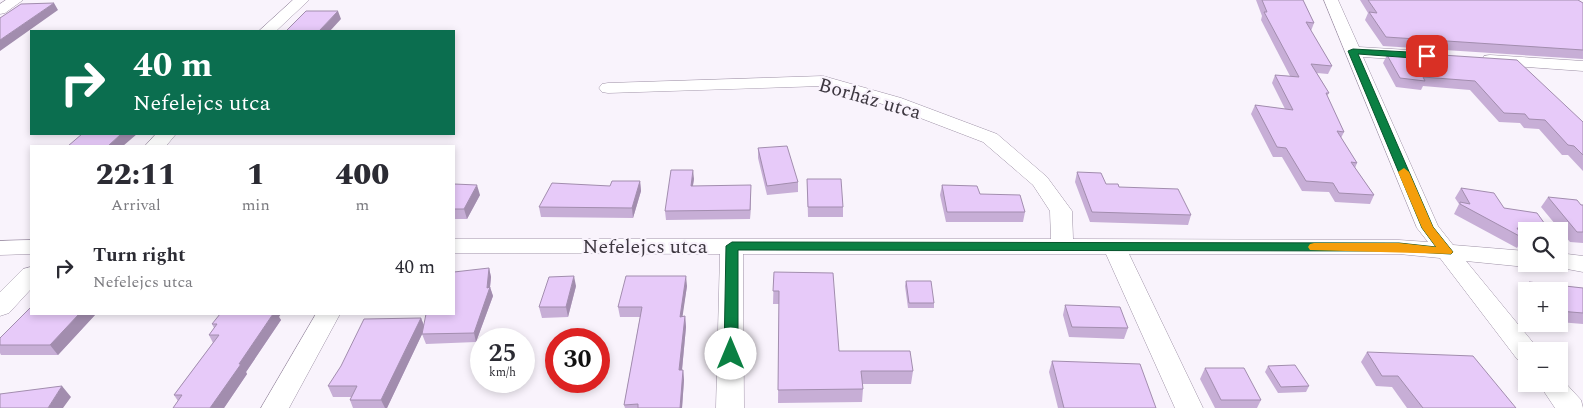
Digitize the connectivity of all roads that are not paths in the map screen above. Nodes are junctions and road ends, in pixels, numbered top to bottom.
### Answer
1 (16, 0) edge
2 (302, 0) edge
3 (1331, 0) edge
4 (0, 10) edge
5 (268, 30) edge
6 (1353, 51) junction
7 (1440, 57) edge
8 (1478, 59) edge
9 (1580, 68) edge
10 (608, 88) dead end
11 (166, 135) edge
12 (156, 145) edge
13 (455, 246) edge
14 (732, 246) junction
15 (1062, 246) junction
16 (1114, 246) junction
17 (30, 247) edge
18 (0, 248) edge
19 (1446, 252) junction
20 (1518, 258) edge
21 (1568, 263) edge
22 (1583, 264) edge
23 (30, 276) edge
24 (0, 307) edge
25 (327, 315) edge
26 (1518, 342) edge
27 (1558, 392) edge
28 (275, 408) edge
29 (730, 408) edge
30 (1189, 408) edge
31 (1571, 408) edge

1 - 4 street
2 - 5 street
3 - 6 street
6 - 7 street
6 - 19 street
8 - 9 street
10 - 15 street, Borház utca
11 - 12 street
13 - 14 street, Nefelejcs utca
14 - 15 street, Nefelejcs utca
14 - 29 street
15 - 16 street, Nefelejcs utca
16 - 19 street, Nefelejcs utca
16 - 30 street
17 - 18 street
19 - 20 street, Nefelejcs utca
19 - 26 street
21 - 22 street
23 - 24 street
25 - 28 street
27 - 31 street

